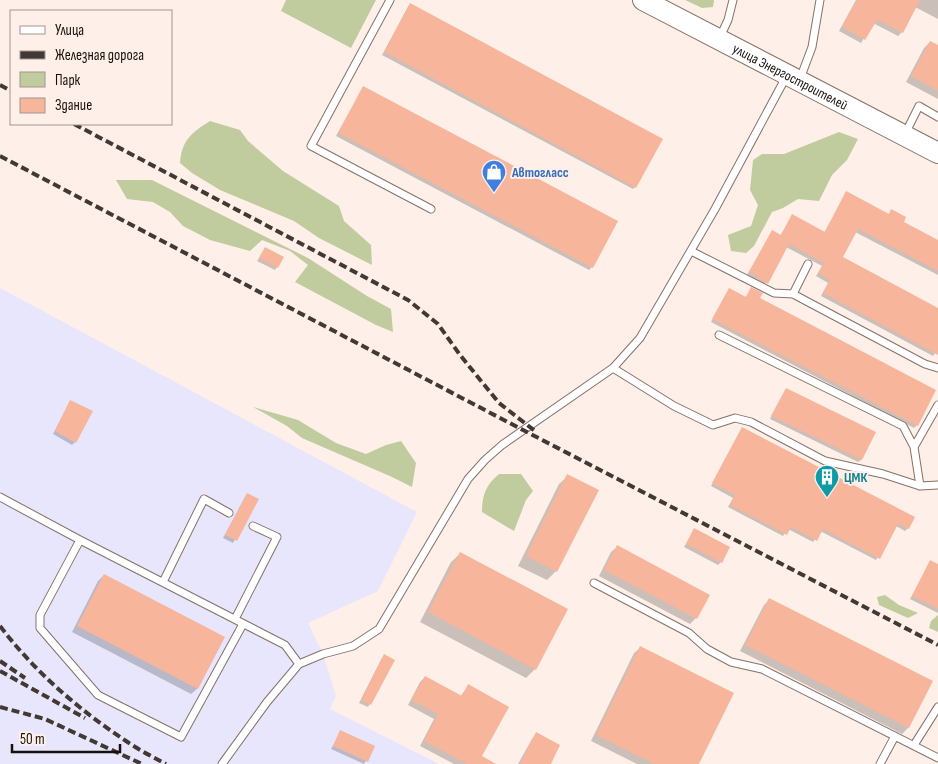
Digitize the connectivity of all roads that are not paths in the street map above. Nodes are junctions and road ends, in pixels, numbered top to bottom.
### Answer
1 (390, 0) edge
2 (644, 0) edge
3 (732, 0) edge
4 (820, 0) edge
5 (719, 38) junction
6 (793, 77) junction
7 (938, 117) edge
8 (904, 135) junction
9 (938, 153) edge
10 (431, 209) dead end
11 (691, 251) junction
12 (808, 264) dead end
13 (794, 294) junction
14 (719, 335) dead end
15 (613, 368) junction
16 (938, 368) edge
17 (938, 405) edge
18 (914, 447) junction
19 (938, 485) edge
20 (920, 486) junction
21 (0, 497) edge
22 (229, 513) dead end
23 (253, 526) dead end
24 (80, 540) junction
25 (163, 582) junction
26 (594, 583) dead end
27 (235, 619) junction
28 (243, 624) junction
29 (299, 664) junction
30 (938, 707) edge
31 (895, 736) junction
32 (914, 745) junction
33 (938, 758) edge
34 (222, 764) edge
35 (880, 764) edge

1 - 10 lane
2 - 5 main road, улица Энергостроителей
3 - 5 lane
4 - 6 lane
5 - 6 main road, улица Энергостроителей
6 - 8 main road, улица Энергостроителей
6 - 11 lane
7 - 8 lane
8 - 9 main road, улица Энергостроителей
11 - 13 lane
11 - 15 lane
12 - 13 lane
13 - 16 lane
14 - 18 lane
15 - 20 lane
15 - 29 lane
17 - 18 lane
18 - 20 lane
19 - 20 lane
21 - 24 lane
22 - 25 lane
23 - 27 lane
24 - 25 lane
24 - 28 lane
25 - 27 lane
26 - 31 lane
27 - 28 lane
28 - 29 lane
29 - 34 lane
30 - 32 lane
31 - 32 lane
31 - 35 lane
32 - 33 lane

